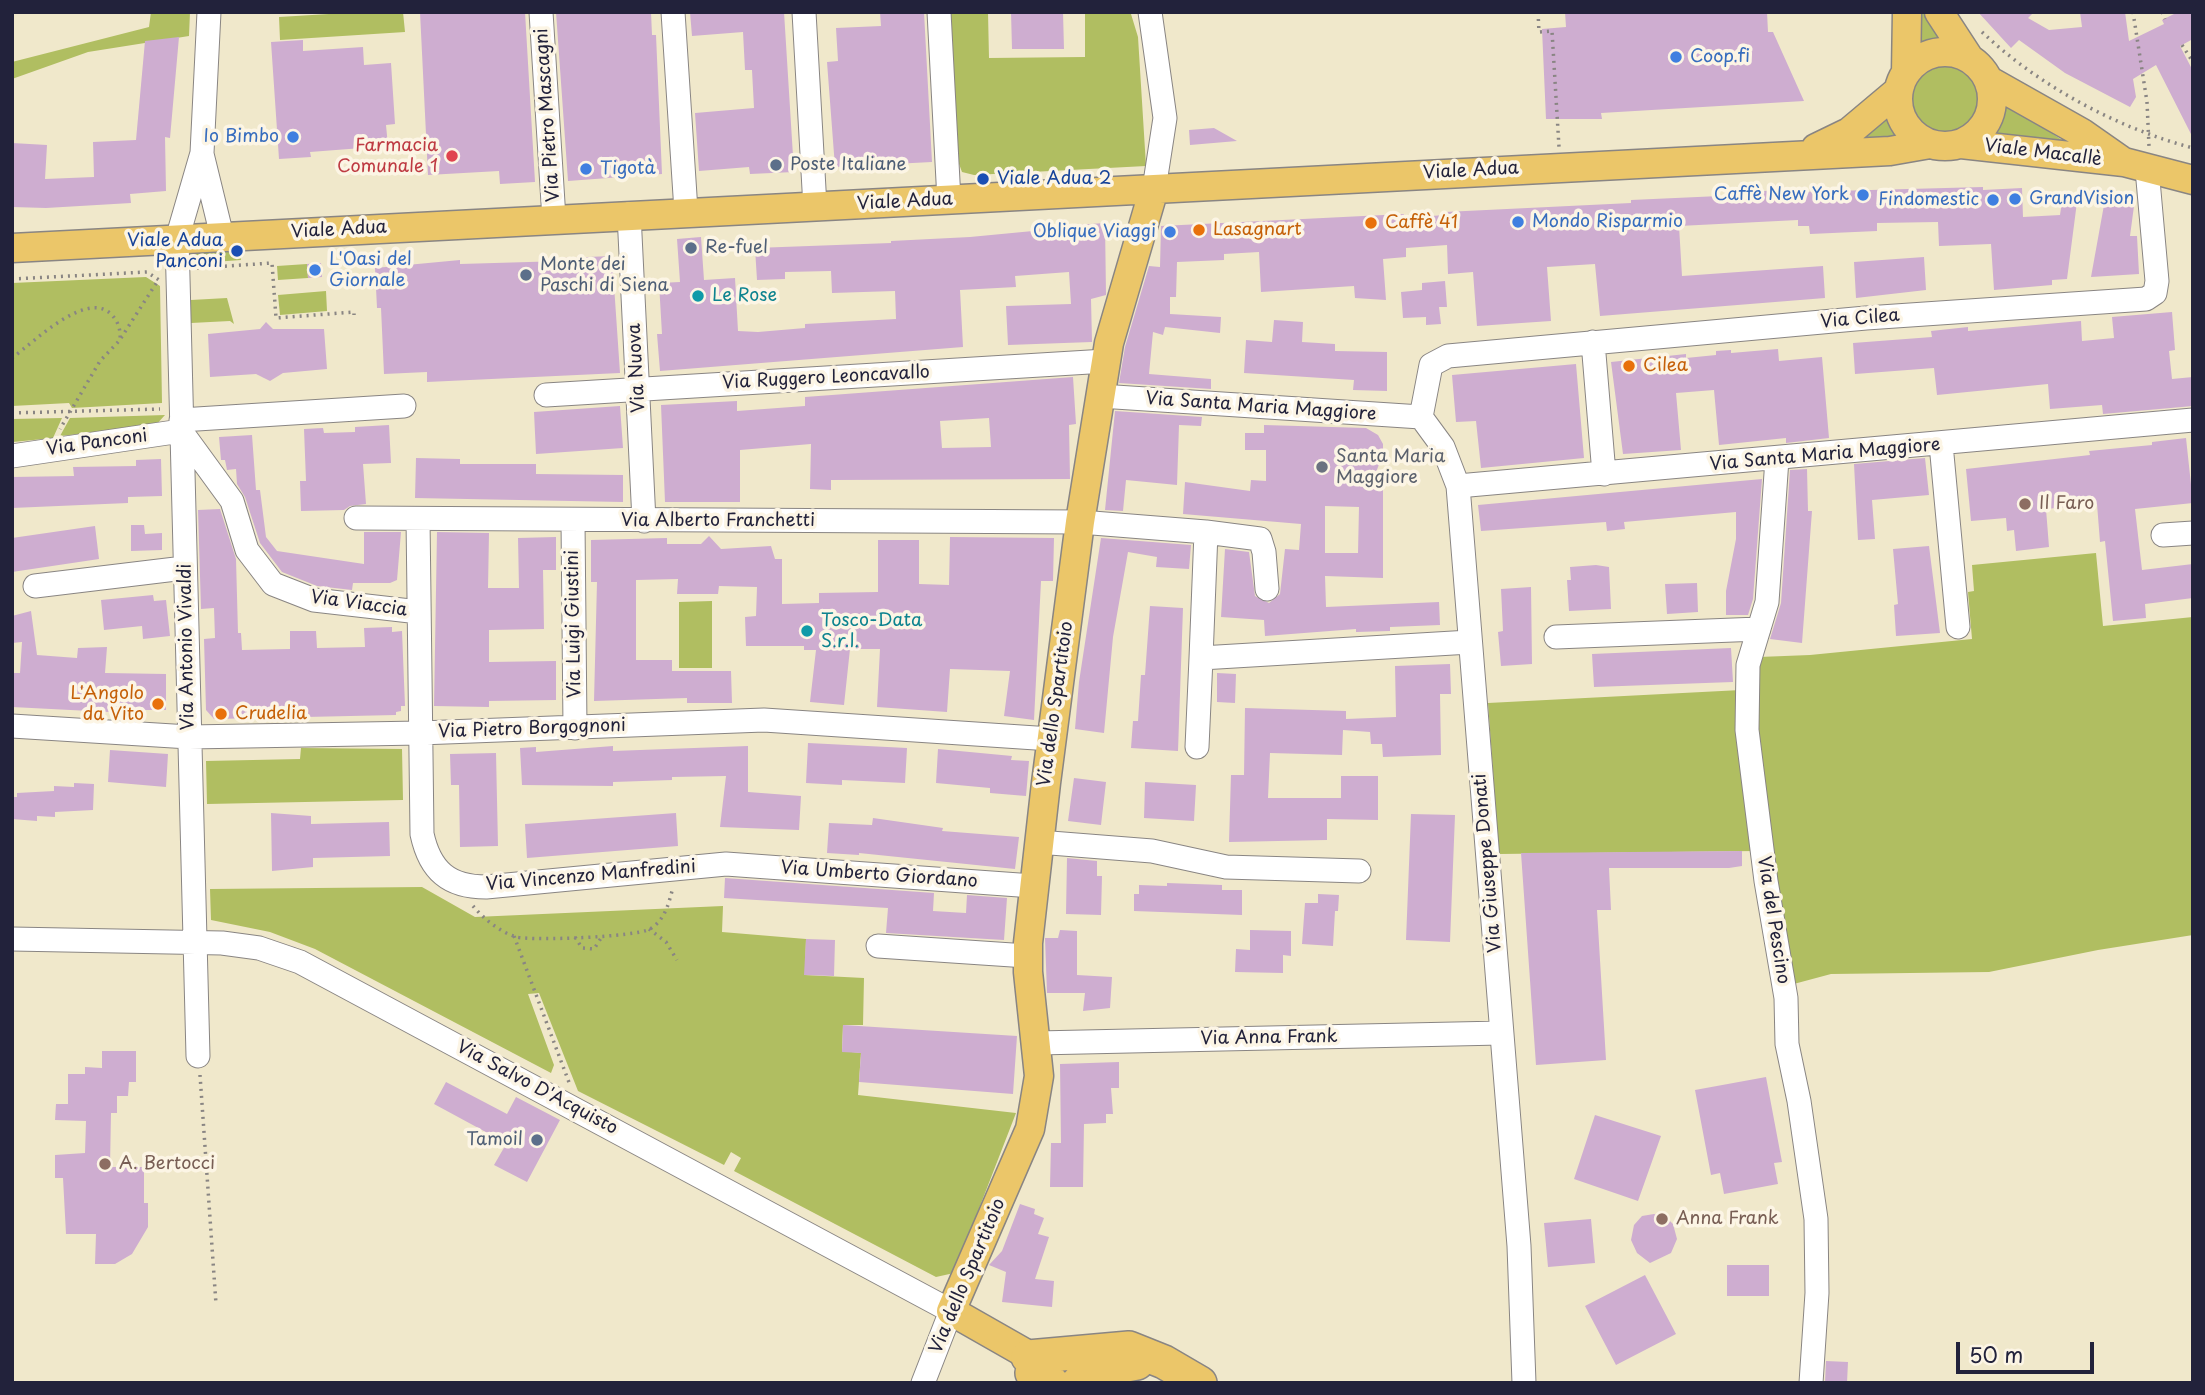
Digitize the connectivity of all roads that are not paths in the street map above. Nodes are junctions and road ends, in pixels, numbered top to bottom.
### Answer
1 (209, 12) edge
2 (541, 12) edge
3 (673, 12) edge
4 (804, 12) edge
5 (939, 12) edge
6 (1150, 12) edge
7 (1908, 12) edge
8 (1939, 12) edge
9 (1969, 58) junction
10 (1988, 80) junction
11 (1902, 81) junction
12 (1930, 144) junction
13 (1961, 144) junction
14 (202, 153) junction
15 (1798, 154) junction
16 (2136, 166) junction
17 (2193, 180) edge
18 (1154, 189) junction
19 (949, 200) junction
20 (815, 207) junction
21 (686, 211) junction
22 (629, 214) junction
23 (554, 219) junction
24 (222, 236) junction
25 (177, 239) junction
26 (12, 248) edge
27 (1593, 342) junction
28 (1106, 361) junction
29 (638, 389) junction
30 (546, 395) dead end
31 (1100, 396) junction
32 (404, 406) dead end
33 (1421, 417) junction
34 (176, 420) junction
35 (2193, 420) edge
36 (1941, 444) junction
37 (12, 456) edge
38 (1777, 459) junction
39 (1604, 474) junction
40 (1458, 486) junction
41 (356, 518) dead end
42 (418, 519) junction
43 (573, 520) junction
44 (644, 521) junction
45 (1080, 522) junction
46 (1206, 532) junction
47 (2193, 533) edge
48 (2164, 536) dead end
49 (184, 568) junction
50 (35, 586) dead end
51 (1267, 589) dead end
52 (419, 612) junction
53 (1958, 627) dead end
54 (1759, 629) junction
55 (1556, 637) dead end
56 (1469, 642) junction
57 (1200, 657) junction
58 (12, 726) edge
59 (575, 728) junction
60 (420, 733) junction
61 (189, 737) junction
62 (1051, 739) junction
63 (1197, 747) dead end
64 (1038, 842) junction
65 (726, 864) joint
66 (1359, 871) dead end
67 (1033, 886) junction
68 (12, 939) edge
69 (194, 942) junction
70 (878, 946) dead end
71 (1027, 956) junction
72 (1501, 1033) junction
73 (1037, 1043) junction
74 (198, 1056) road end
75 (951, 1311) junction
76 (1164, 1362) junction
77 (1036, 1374) edge
78 (923, 1383) edge
79 (1078, 1383) edge
80 (1200, 1383) edge
81 (1524, 1383) edge
82 (1811, 1383) edge

1 - 14 street
2 - 23 street, Via Pietro Mascagni
3 - 21 street
4 - 20 street
5 - 19 street
6 - 18 street, Via dello Spartitoio
7 - 11 main road
8 - 9 main road
9 - 10 main road
9 - 11 main road
10 - 13 main road
10 - 16 main road, Viale Macallè
11 - 12 main road
11 - 15 main road, Viale Adua
12 - 13 main road
12 - 15 main road, Viale Adua
13 - 16 main road, Viale Macallè
14 - 24 street
14 - 25 street
15 - 18 main road, Viale Adua
16 - 17 main road, Viale Macallè
16 - 27 street, Via Cilea
18 - 19 main road, Viale Adua
18 - 28 main road, Via dello Spartitoio
19 - 20 main road, Viale Adua
20 - 21 main road, Viale Adua
21 - 22 main road, Viale Adua
22 - 23 main road, Viale Adua
22 - 29 street, Via Nuova
23 - 24 main road, Viale Adua
24 - 25 main road, Viale Adua
25 - 26 main road, Viale Adua
25 - 34 street, Via Antonio Vivaldi
27 - 33 street, Via Cilea
27 - 39 street
28 - 29 street, Via Ruggero Leoncavallo
28 - 31 main road, Via dello Spartitoio
29 - 30 street, Via Ruggero Leoncavallo
29 - 44 street, Via Nuova
31 - 33 street, Via Santa Maria Maggiore
31 - 45 main road, Via dello Spartitoio
32 - 34 street
33 - 40 street, Via Giuseppe Donati
34 - 37 street, Via Panconi
34 - 49 street, Via Antonio Vivaldi
34 - 52 street, Via Viaccia
35 - 36 street, Via Santa Maria Maggiore
36 - 38 street, Via Santa Maria Maggiore
36 - 53 street
38 - 39 street, Via Santa Maria Maggiore
38 - 54 street, Via del Pescino
39 - 40 street, Via Santa Maria Maggiore
40 - 56 street, Via Giuseppe Donati
41 - 42 street, Via Alberto Franchetti
42 - 43 street, Via Alberto Franchetti
42 - 52 street, Via Vincenzo Manfredini
43 - 44 street, Via Alberto Franchetti
43 - 59 street, Via Luigi Giustini
44 - 45 street, Via Alberto Franchetti
45 - 46 street, Via Alberto Franchetti
45 - 62 main road, Via dello Spartitoio
46 - 51 street, Via Alberto Franchetti
46 - 57 street
47 - 48 street
49 - 50 street
49 - 61 street, Via Antonio Vivaldi
52 - 60 street, Via Vincenzo Manfredini
54 - 55 street
54 - 82 street, Via del Pescino
56 - 57 street
56 - 72 street, Via Giuseppe Donati
57 - 63 street
58 - 61 street, Via Pietro Borgognoni
59 - 60 street, Via Pietro Borgognoni
59 - 62 street, Via Pietro Borgognoni
60 - 61 street, Via Pietro Borgognoni
60 - 65 street, Via Vincenzo Manfredini
61 - 69 street, Via Antonio Vivaldi
62 - 64 main road, Via dello Spartitoio
64 - 66 street
64 - 67 main road, Via dello Spartitoio
65 - 67 street, Via Umberto Giordano
67 - 71 main road, Via dello Spartitoio
68 - 69 street, Via Salvo D'Acquisto
69 - 74 street, Via Antonio Vivaldi
69 - 75 street, Via Salvo D'Acquisto
70 - 71 street
71 - 73 main road, Via dello Spartitoio
72 - 73 street, Via Anna Frank
72 - 81 street, Via Giuseppe Donati
73 - 75 main road, Via dello Spartitoio
75 - 77 main road, Via Salvo D'Acquisto
75 - 78 street, Via dello Spartitoio
76 - 77 highway
76 - 79 highway
76 - 80 highway

